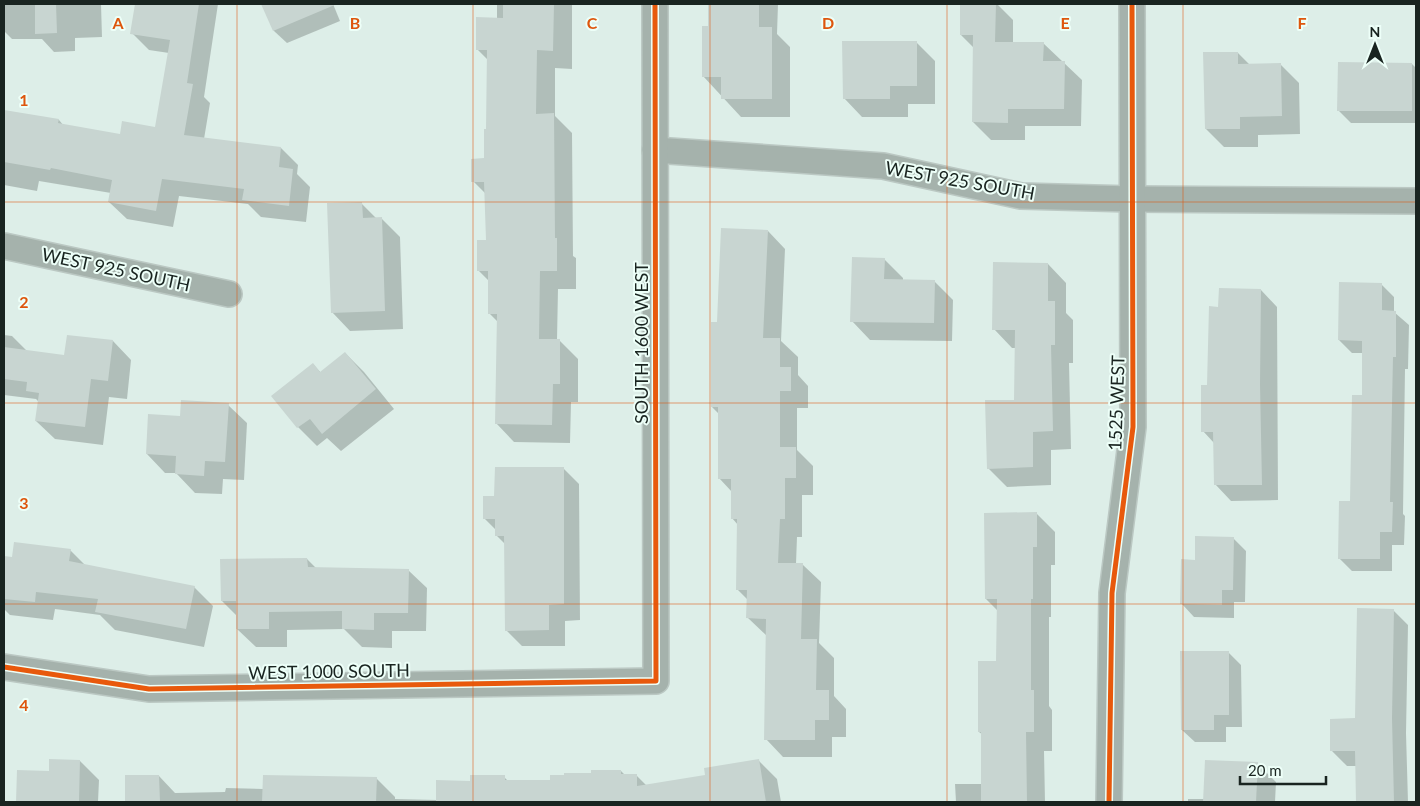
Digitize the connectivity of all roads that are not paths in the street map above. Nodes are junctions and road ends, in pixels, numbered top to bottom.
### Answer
1 (655, 4) edge
2 (1132, 4) edge
3 (655, 150) junction
4 (1131, 199) junction
5 (1416, 201) edge
6 (4, 246) edge
7 (229, 294) dead end
8 (4, 666) edge
9 (656, 681) joint
10 (1109, 802) edge

1 - 3 street, SOUTH 1600 WEST
2 - 4 street, 1525 WEST
3 - 4 street, WEST 925 SOUTH
3 - 9 street, SOUTH 1600 WEST
4 - 5 street, WEST 925 SOUTH
4 - 10 street, 1525 WEST
6 - 7 street, WEST 925 SOUTH
8 - 9 street, WEST 1000 SOUTH

